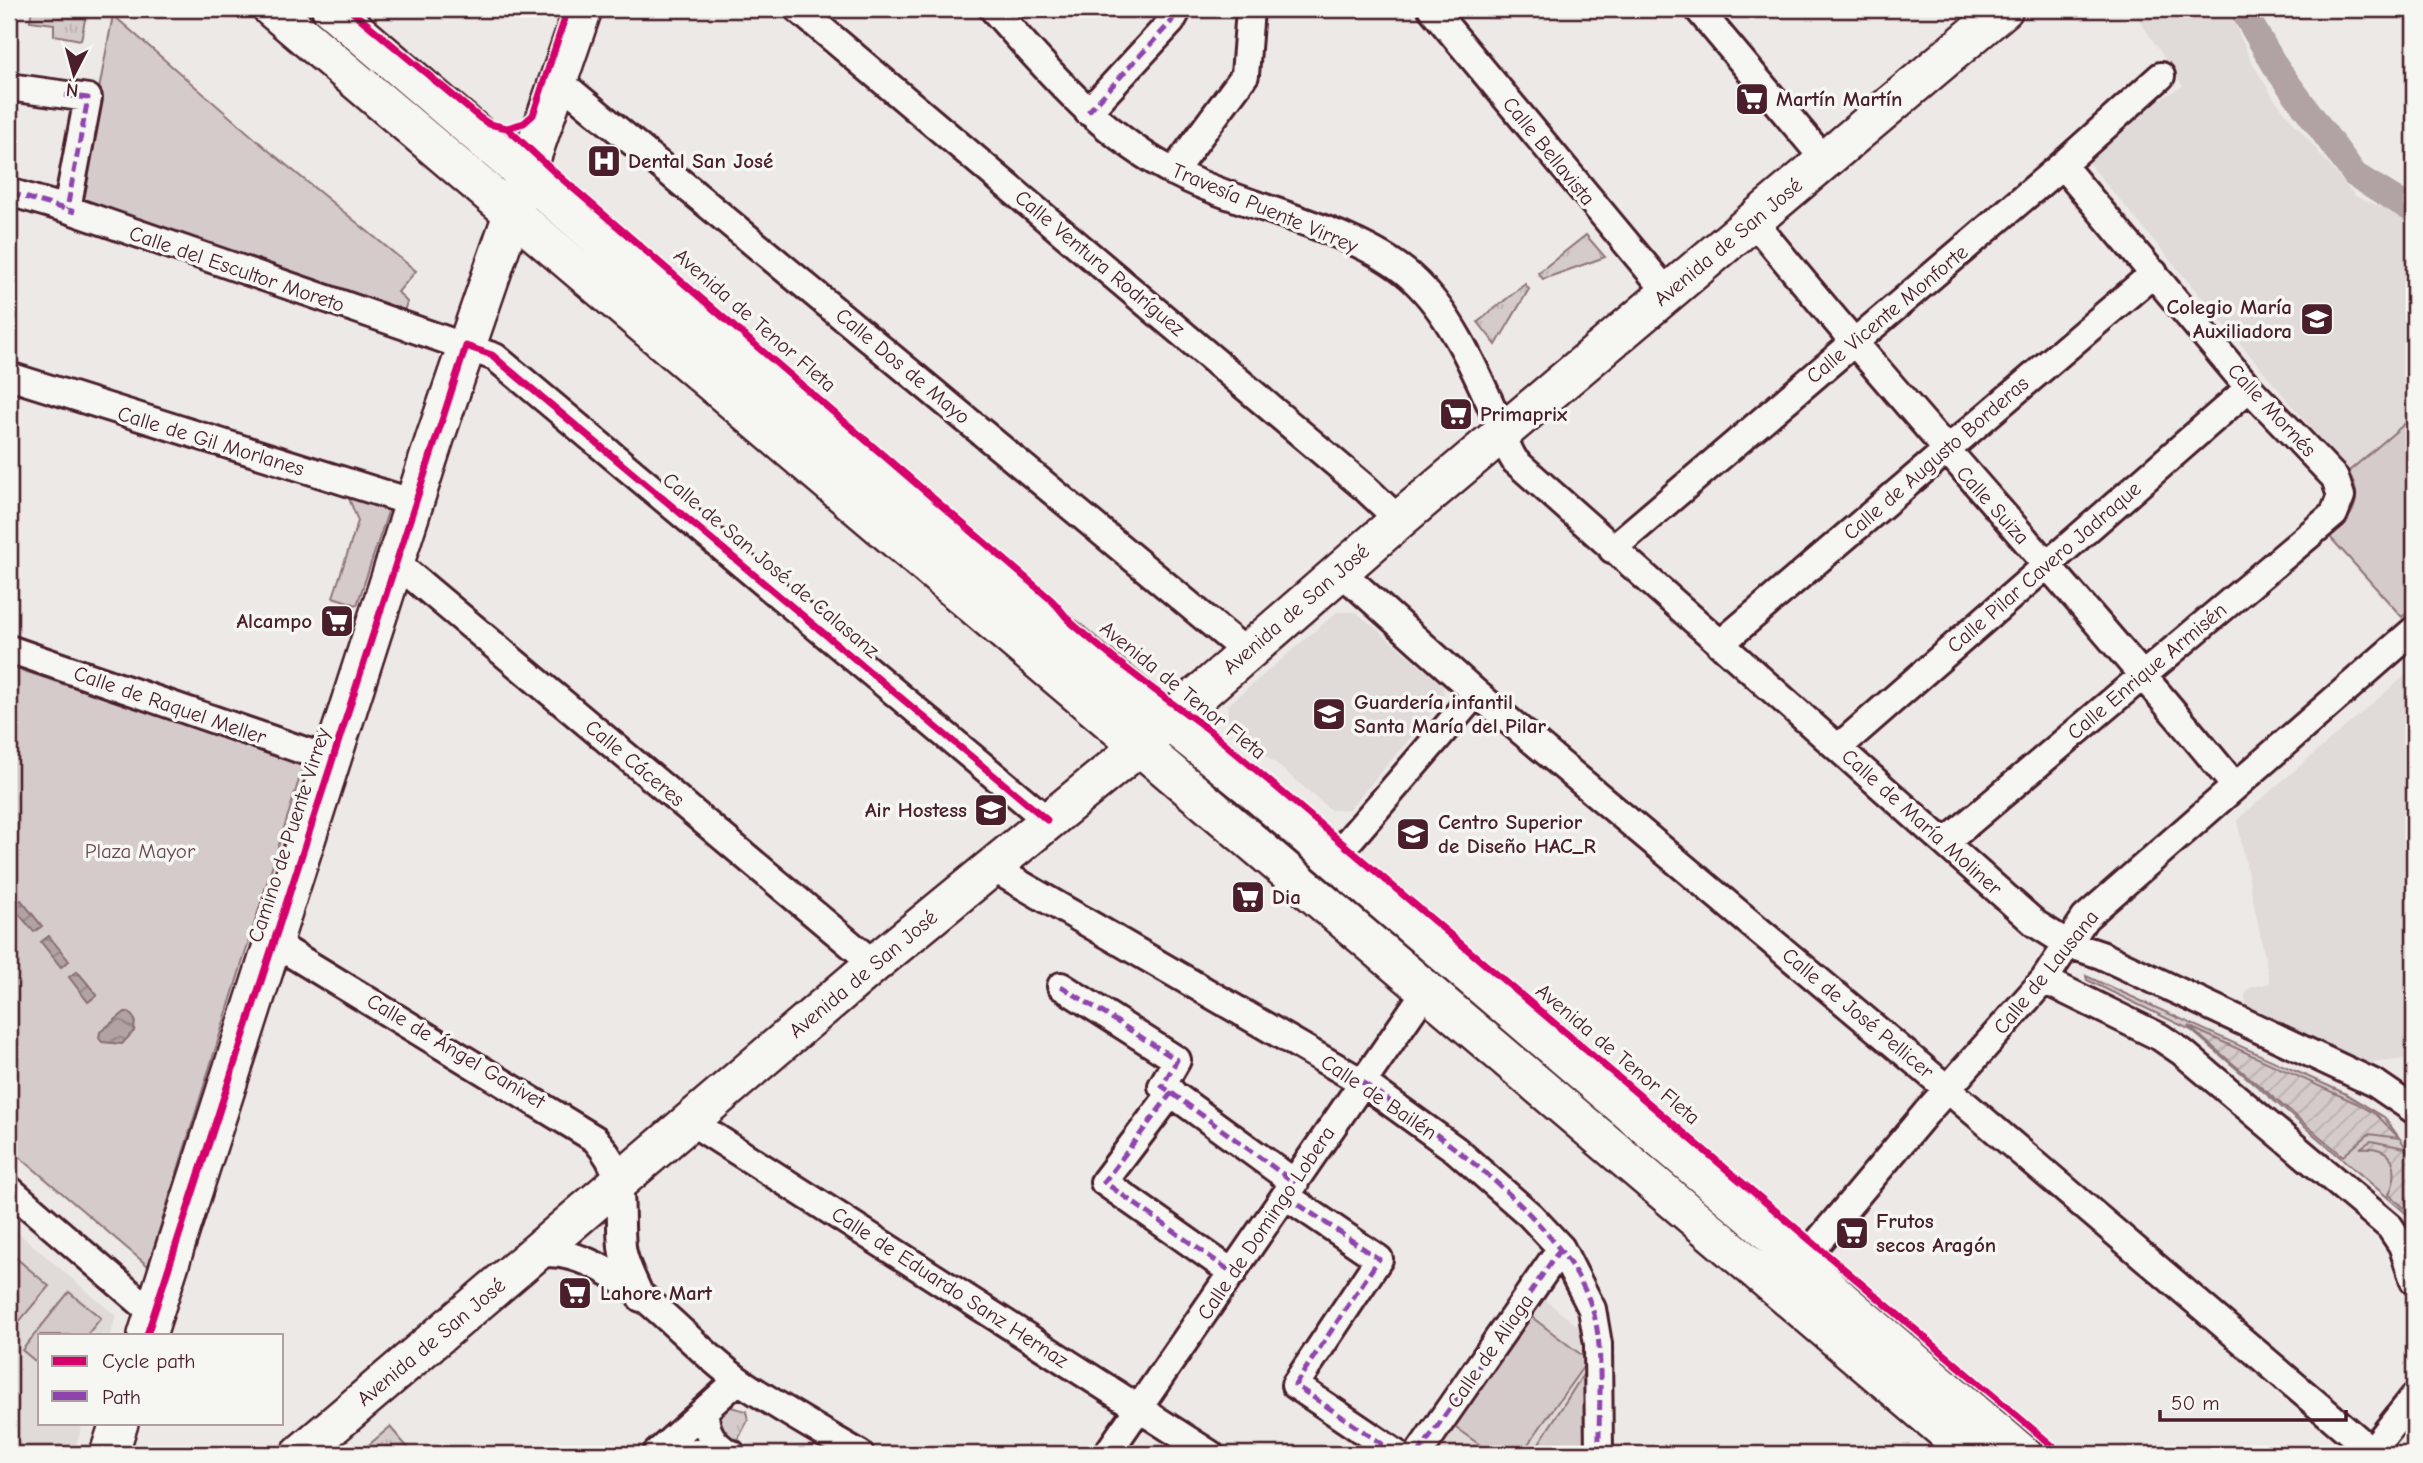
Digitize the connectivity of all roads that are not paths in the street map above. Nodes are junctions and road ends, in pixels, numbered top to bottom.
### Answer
1 (272, 9) edge
2 (331, 9) edge
3 (583, 9) edge
4 (798, 9) edge
5 (993, 9) edge
6 (1178, 9) edge
7 (1250, 9) edge
8 (1432, 9) edge
9 (1698, 9) edge
10 (2004, 9) edge
11 (2161, 76) dead end
12 (559, 81) junction
13 (9, 87) edge
14 (1088, 112) junction
15 (1824, 159) junction
16 (2062, 165) junction
17 (1173, 172) junction
18 (524, 173) junction
19 (9, 192) edge
20 (67, 209) junction
21 (513, 215) junction
22 (1754, 222) junction
23 (2154, 273) junction
24 (1668, 293) junction
25 (1852, 343) junction
26 (466, 346) junction
27 (9, 376) edge
28 (2249, 388) junction
29 (1502, 433) junction
30 (1944, 450) junction
31 (2341, 496) joint
32 (415, 503) junction
33 (1399, 520) junction
34 (1612, 549) junction
35 (396, 562) junction
36 (2046, 565) junction
37 (1341, 572) junction
38 (2414, 630) edge
39 (1720, 644) junction
40 (9, 649) edge
41 (1246, 652) junction
42 (2143, 673) junction
43 (1476, 693) junction
44 (1168, 721) junction
45 (1140, 746) junction
46 (1839, 747) junction
47 (331, 760) junction
48 (2235, 786) junction
49 (1047, 820) junction
50 (1946, 842) junction
51 (1333, 859) junction
52 (991, 867) junction
53 (272, 942) junction
54 (2068, 944) junction
55 (874, 964) junction
56 (2044, 980) junction
57 (1061, 986) dead end
58 (1425, 992) junction
59 (1362, 1082) junction
60 (1947, 1089) junction
61 (1172, 1092) junction
62 (2409, 1101) edge
63 (690, 1121) junction
64 (620, 1181) junction
65 (9, 1189) edge
66 (1290, 1190) junction
67 (1561, 1248) junction
68 (534, 1254) junction
69 (1799, 1262) junction
70 (1233, 1273) junction
71 (2414, 1281) edge
72 (641, 1298) junction
73 (1786, 1298) junction
74 (150, 1325) edge
75 (738, 1380) junction
76 (2414, 1397) edge
77 (1139, 1409) junction
78 (705, 1411) junction
79 (119, 1424) edge
80 (2372, 1453) edge
81 (109, 1454) edge
82 (300, 1454) edge
83 (656, 1454) edge
84 (680, 1454) edge
85 (731, 1454) edge
86 (860, 1454) edge
87 (1107, 1454) edge
88 (1210, 1454) edge
89 (1397, 1454) edge
90 (1418, 1454) edge
91 (1599, 1454) edge
92 (1972, 1454) edge
93 (2023, 1454) edge

1 - 21 main road
2 - 18 main road, Avenida de Tenor Fleta
3 - 12 main road, Camino de Puente Virrey
4 - 33 street, Calle Ventura Rodríguez
5 - 14 street, Travesía Puente Virrey
6 - 14 street
7 - 17 street
8 - 24 street, Calle Bellavista
9 - 15 street
10 - 15 main road, Avenida de San José
11 - 16 street, Calle Vicente Monforte
12 - 18 main road, Camino de Puente Virrey
12 - 41 street, Calle Dos de Mayo
13 - 20 street
14 - 17 street, Travesía Puente Virrey
15 - 22 main road, Avenida de San José
16 - 23 street, Calle Mornés
16 - 25 street, Calle Vicente Monforte
17 - 29 street, Travesía Puente Virrey
18 - 21 main road, Camino de Puente Virrey
18 - 44 main road, Avenida de Tenor Fleta
19 - 20 street, Calle del Escultor Moreto
20 - 26 street, Calle del Escultor Moreto
21 - 26 main road, Camino de Puente Virrey
21 - 45 main road
22 - 24 main road, Avenida de San José
22 - 25 street, Calle Suiza
23 - 28 street, Calle Mornés
23 - 30 street, Calle de Augusto Borderas
24 - 29 main road, Avenida de San José
25 - 30 street, Calle Suiza
25 - 34 street, Calle Vicente Monforte
26 - 32 main road, Camino de Puente Virrey
26 - 49 street, Calle de San José de Calasanz
27 - 32 street, Calle de Gil Morlanes
28 - 31 street, Calle Mornés
28 - 36 street, Calle Pilar Cavero Jadraque
29 - 33 main road, Avenida de San José
29 - 34 street, Calle de María Moliner
30 - 36 street, Calle Suiza
30 - 39 street, Calle de Augusto Borderas
31 - 42 street, Calle Enrique Armisén
32 - 35 main road, Camino de Puente Virrey
33 - 37 main road, Avenida de San José
34 - 39 street, Calle de María Moliner
35 - 47 main road, Camino de Puente Virrey
35 - 55 street, Calle Cáceres
36 - 42 street, Calle Suiza
36 - 46 street, Calle Pilar Cavero Jadraque
37 - 41 main road, Avenida de San José
37 - 43 street, Calle de José Pellicer
38 - 48 street, Calle de Lausana
39 - 46 street, Calle de María Moliner
40 - 47 street, Calle de Raquel Meller
41 - 44 main road, Avenida de San José
42 - 48 street, Calle Suiza
42 - 50 street, Calle Enrique Armisén
43 - 51 street
43 - 60 street, Calle de José Pellicer
44 - 45 main road, Avenida de San José
44 - 51 main road, Avenida de Tenor Fleta
45 - 49 main road, Avenida de San José
45 - 58 main road
46 - 50 street, Calle de María Moliner
47 - 53 main road, Camino de Puente Virrey
48 - 54 street, Calle de Lausana
49 - 52 main road, Avenida de San José
50 - 54 street, Calle de María Moliner
51 - 69 main road, Avenida de Tenor Fleta
52 - 55 main road, Avenida de San José
52 - 59 street, Calle de Bailén
53 - 64 street, Calle de Ángel Ganivet
53 - 74 main road, Camino de Puente Virrey
54 - 56 street, Calle de Lausana
54 - 62 street, Calle de María Moliner
55 - 63 main road, Avenida de San José
56 - 60 street, Calle de Lausana
56 - 71 street
57 - 61 street
58 - 59 street, Calle de Domingo Lobera
58 - 73 main road
59 - 66 street, Calle de Domingo Lobera
59 - 67 street, Calle de Bailén
60 - 69 street, Calle de Lausana
60 - 80 street, Calle de José Pellicer
61 - 66 street
61 - 70 street
63 - 64 main road, Avenida de San José
63 - 77 street, Calle de Eduardo Sanz Hernaz
64 - 68 main road, Avenida de San José
64 - 72 street
65 - 74 street
66 - 70 street, Calle de Domingo Lobera
66 - 89 street
67 - 90 street, Calle de Aliaga
67 - 91 street, Calle de Bailén
68 - 72 street
68 - 82 main road, Avenida de San José
69 - 73 street, Calle de Lausana
69 - 93 main road, Avenida de Tenor Fleta
70 - 77 street, Calle de Domingo Lobera
72 - 75 street
73 - 92 main road
75 - 78 street
75 - 86 street
76 - 80 street
77 - 87 street, Calle de Domingo Lobera
77 - 88 street, Calle de Eduardo Sanz Hernaz
78 - 83 street
78 - 85 street
79 - 81 main road
84 - 85 street

